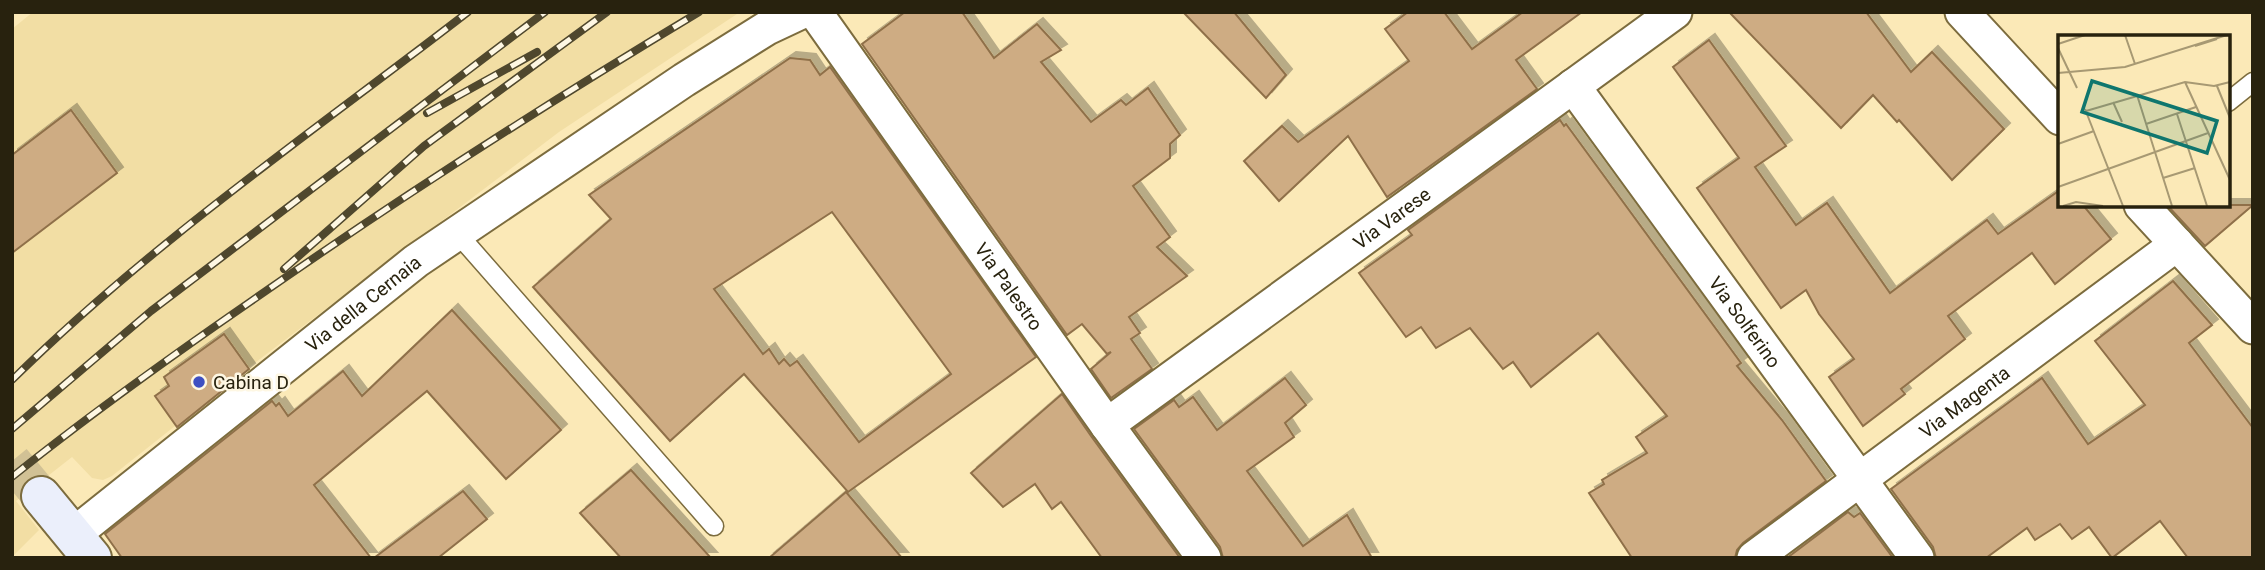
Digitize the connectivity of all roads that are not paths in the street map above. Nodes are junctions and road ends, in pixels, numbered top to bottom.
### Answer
1 (801, 12) edge
2 (815, 12) edge
3 (1675, 12) edge
4 (1962, 12) edge
5 (2253, 82) edge
6 (1573, 86) junction
7 (2230, 100) edge
8 (2058, 116) edge
9 (2142, 206) edge
10 (457, 233) junction
11 (2177, 244) junction
12 (2253, 327) edge
13 (1107, 425) junction
14 (1859, 480) junction
15 (41, 496) tunnel mouth
16 (714, 526) dead end
17 (83, 546) edge
18 (1204, 558) edge
19 (1754, 558) edge
20 (1917, 558) edge

1 - 10 street, Via della Cernaia
2 - 13 street, Via Palestro
3 - 6 street, Via Varese
4 - 8 street
5 - 7 lane
6 - 13 street, Via Varese
6 - 14 street, Via Solferino
9 - 11 street
10 - 16 lane
10 - 17 street, Via della Cernaia
11 - 12 street
11 - 14 street, Via Magenta
13 - 18 street, Via Palestro
14 - 19 street, Via Magenta
14 - 20 street, Via Solferino
15 - 17 street

